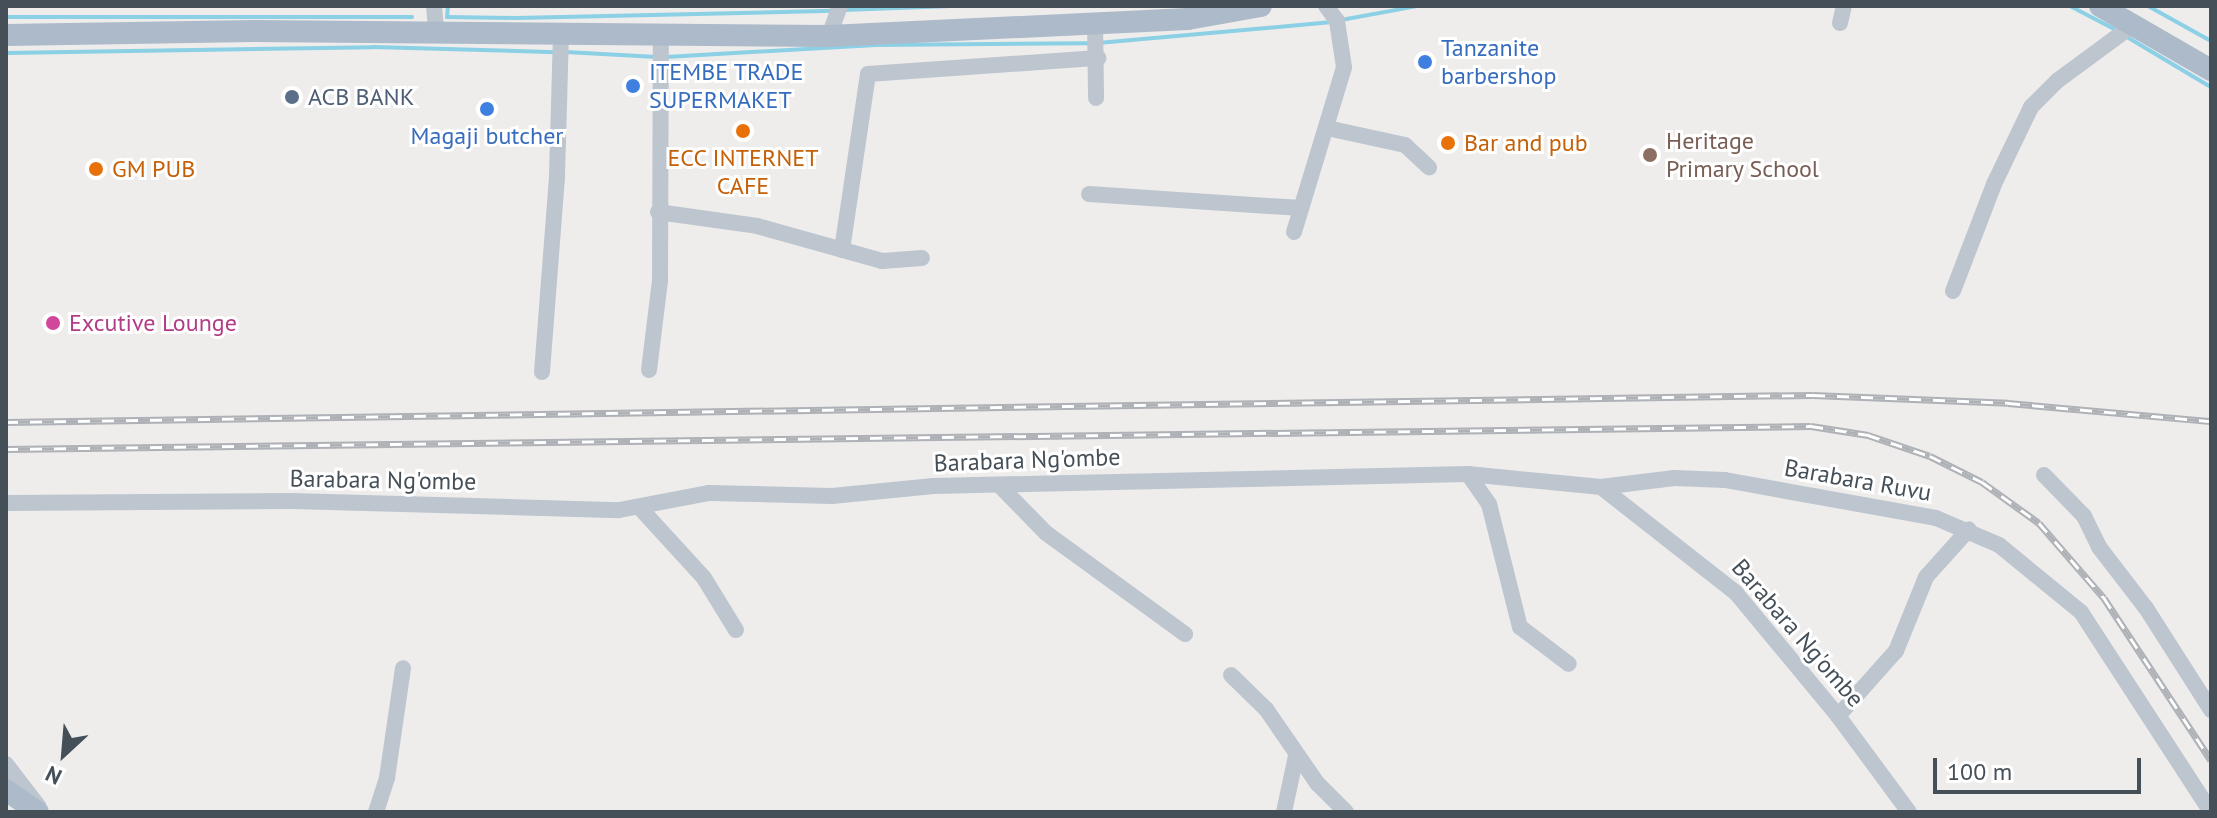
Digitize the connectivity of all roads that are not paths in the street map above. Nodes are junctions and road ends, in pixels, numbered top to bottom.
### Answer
1 (434, 6) edge
2 (840, 6) edge
3 (1261, 6) edge
4 (1326, 6) edge
5 (1844, 6) edge
6 (2100, 6) edge
7 (1095, 22) junction
8 (1840, 23) dead end
9 (2133, 25) junction
10 (436, 31) junction
11 (561, 32) junction
12 (6, 35) edge
13 (661, 35) junction
14 (829, 36) junction
15 (1098, 58) junction
16 (2211, 70) edge
17 (1096, 98) dead end
18 (1327, 128) junction
19 (1429, 167) dead end
20 (1089, 194) dead end
21 (1298, 208) junction
22 (658, 212) junction
23 (1294, 232) dead end
24 (842, 250) junction
25 (922, 258) dead end
26 (1953, 291) dead end
27 (649, 370) dead end
28 (542, 372) dead end
29 (1468, 474) junction
30 (2044, 475) dead end
31 (999, 485) junction
32 (1601, 487) junction
33 (6, 503) edge
34 (641, 509) junction
35 (1969, 529) junction
36 (736, 630) dead end
37 (1185, 634) dead end
38 (1569, 664) dead end
39 (403, 668) dead end
40 (1231, 675) dead end
41 (2211, 710) edge
42 (1838, 716) junction
43 (1296, 756) junction
44 (6, 764) edge
45 (6, 790) edge
46 (40, 812) edge
47 (376, 812) edge
48 (1284, 812) edge
49 (1346, 812) edge
50 (1909, 812) edge
51 (2211, 812) edge

1 - 10 street
2 - 14 street
3 - 7 main road
4 - 18 street
5 - 8 street
6 - 9 main road
7 - 14 main road
7 - 15 street
9 - 16 main road
9 - 26 street
10 - 11 main road
10 - 12 main road
11 - 13 main road
11 - 28 street
13 - 14 main road
13 - 22 street
15 - 17 street
15 - 24 street
18 - 19 street
18 - 21 street
20 - 21 street
21 - 23 street
22 - 24 street
22 - 27 street
24 - 25 street
29 - 31 street, Barabara Ng'ombe
29 - 32 street, Barabara Ng'ombe
29 - 38 street
30 - 41 street
31 - 34 street, Barabara Ng'ombe
31 - 37 street
32 - 35 street, Barabara Ruvu
32 - 42 street, Barabara Ng'ombe
33 - 34 street, Barabara Ng'ombe
34 - 36 street
35 - 42 street
35 - 51 street, Barabara Ruvu
39 - 47 street
40 - 43 street
42 - 50 street, Barabara Ng'ombe
43 - 48 street
43 - 49 street
44 - 46 street
45 - 46 main road

